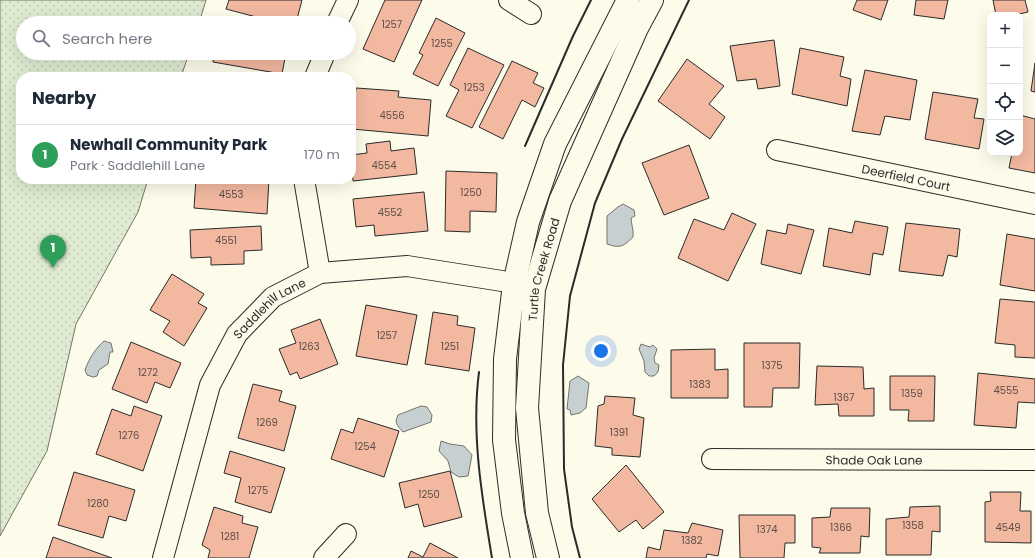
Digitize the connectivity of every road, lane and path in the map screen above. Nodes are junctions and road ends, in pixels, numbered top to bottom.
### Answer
1 (348, 0) edge
2 (509, 0) edge
3 (628, 0) edge
4 (652, 0) edge
5 (531, 14) dead end
6 (340, 16) edge
7 (322, 60) edge
8 (317, 72) edge
9 (777, 150) dead end
10 (305, 184) edge
11 (1035, 204) edge
12 (320, 273) junction
13 (514, 284) junction
14 (534, 289) junction
15 (712, 458) dead end
16 (1035, 460) edge
17 (346, 534) dead end
18 (163, 558) edge
19 (324, 558) edge
20 (522, 558) edge
21 (548, 558) edge

1 - 6 street
2 - 5 street
3 - 13 street, Turtle Creek Road
4 - 14 street, Turtle Creek Road
7 - 8 street
9 - 11 street, Deerfield Court
10 - 12 street
12 - 13 street, Saddlehill Lane
12 - 18 street, Saddlehill Lane
13 - 14 street, Saddlehill Lane
13 - 20 street, Turtle Creek Road
14 - 21 street, Turtle Creek Road
15 - 16 street, Shade Oak Lane
17 - 19 street

